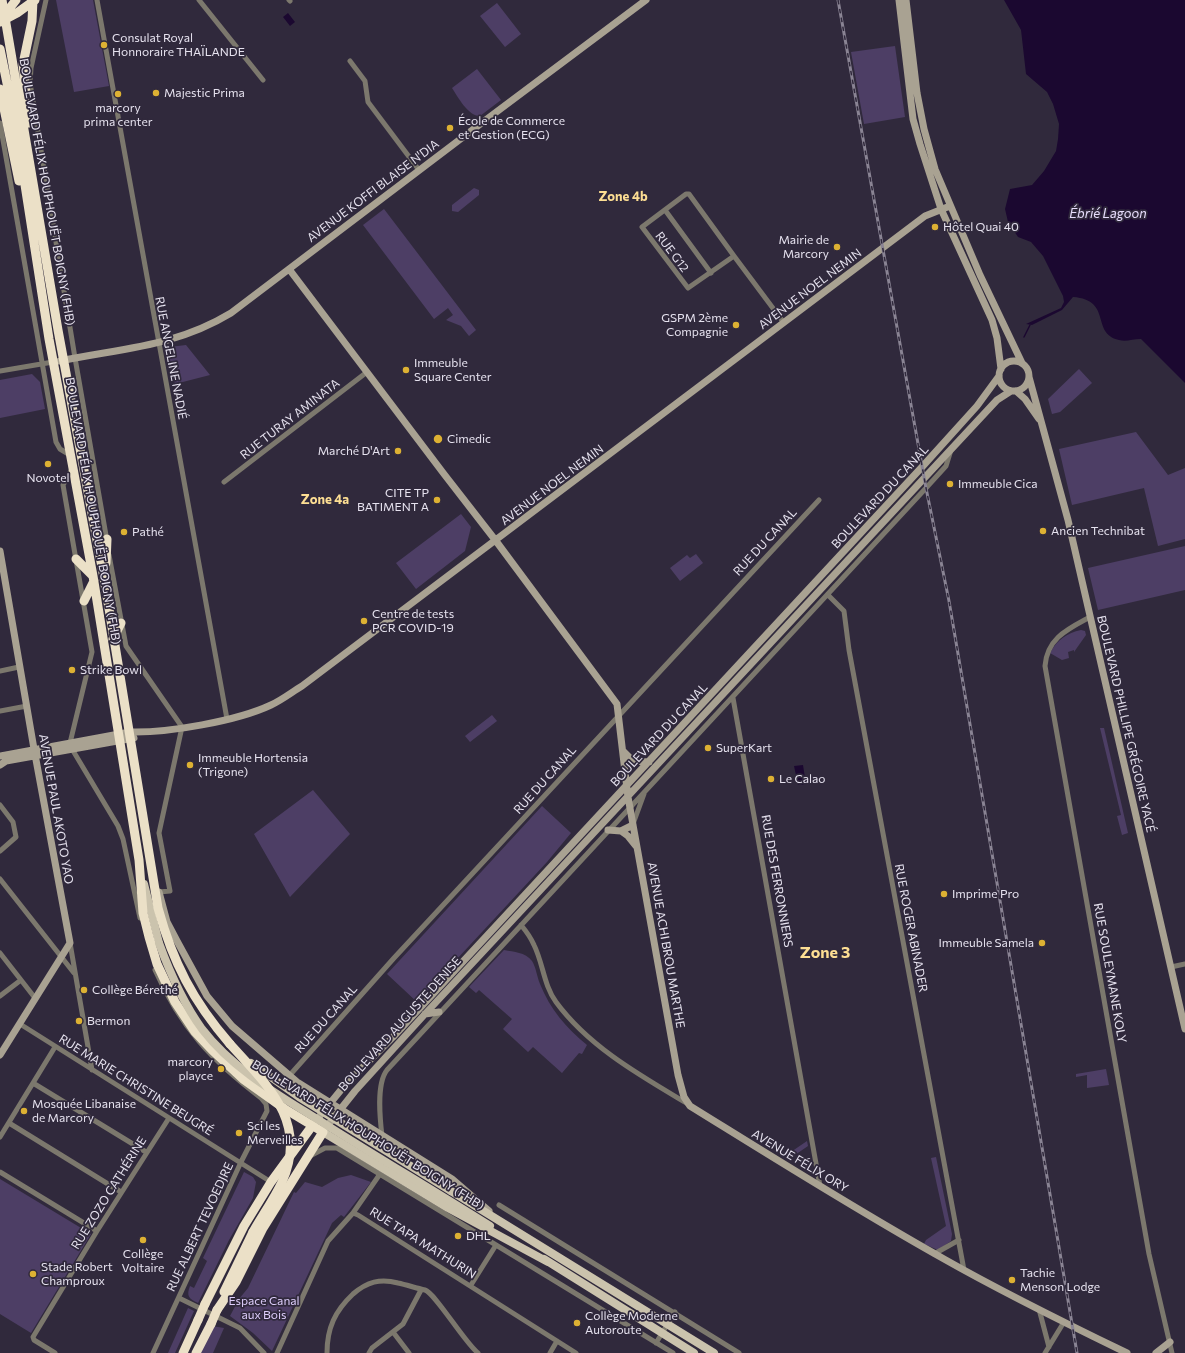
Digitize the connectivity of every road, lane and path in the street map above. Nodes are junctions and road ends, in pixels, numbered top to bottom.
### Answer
1 (2, 0) edge
2 (16, 0) edge
3 (34, 0) edge
4 (46, 0) edge
5 (97, 0) edge
6 (199, 0) edge
7 (646, 0) edge
8 (898, 0) edge
9 (906, 0) edge
10 (0, 15) edge
11 (0, 22) edge
12 (0, 49) edge
13 (350, 61) dead end
14 (263, 80) dead end
15 (0, 89) edge
16 (0, 124) edge
17 (31, 163) junction
18 (419, 170) junction
19 (950, 206) junction
20 (941, 209) junction
21 (665, 210) junction
22 (31, 229) junction
23 (734, 256) junction
24 (289, 268) junction
25 (711, 273) junction
26 (784, 323) junction
27 (160, 342) junction
28 (75, 358) junction
29 (64, 360) junction
30 (53, 362) junction
31 (1022, 363) junction
32 (42, 364) junction
33 (0, 371) edge
34 (367, 372) junction
35 (1000, 372) junction
36 (1029, 377) junction
37 (1013, 391) junction
38 (1042, 424) junction
39 (952, 449) junction
40 (71, 456) junction
41 (73, 468) junction
42 (224, 482) dead end
43 (819, 500) dead end
44 (107, 539) junction
45 (496, 541) junction
46 (0, 551) edge
47 (76, 559) junction
48 (2, 573) edge
49 (94, 578) junction
50 (104, 578) junction
51 (828, 595) junction
52 (84, 600) junction
53 (1090, 617) junction
54 (121, 623) junction
55 (113, 639) junction
56 (19, 667) junction
57 (0, 671) edge
58 (733, 698) junction
59 (27, 706) junction
60 (0, 711) edge
61 (618, 715) junction
62 (227, 719) junction
63 (182, 727) junction
64 (131, 736) junction
65 (118, 738) junction
66 (71, 746) junction
67 (623, 751) junction
68 (34, 752) junction
69 (0, 756) edge
70 (649, 762) junction
71 (0, 765) edge
72 (627, 786) junction
73 (645, 790) junction
74 (628, 797) junction
75 (0, 805) edge
76 (630, 807) junction
77 (633, 825) junction
78 (608, 830) junction
79 (622, 831) junction
80 (147, 838) junction
81 (637, 848) junction
82 (0, 851) edge
83 (139, 860) junction
84 (558, 871) joint
85 (0, 879) edge
86 (159, 892) junction
87 (142, 917) junction
88 (521, 925) junction
89 (70, 943) junction
90 (0, 953) edge
91 (62, 956) junction
92 (1185, 964) edge
93 (1170, 967) junction
94 (76, 975) junction
95 (21, 980) junction
96 (0, 996) edge
97 (35, 998) junction
98 (439, 1012) junction
99 (425, 1014) junction
100 (20, 1024) junction
101 (1185, 1029) edge
102 (230, 1044) junction
103 (55, 1046) junction
104 (0, 1055) edge
105 (92, 1070) junction
106 (289, 1076) junction
107 (33, 1083) junction
108 (330, 1103) junction
109 (690, 1106) junction
110 (340, 1110) junction
111 (169, 1118) junction
112 (9, 1123) junction
113 (312, 1126) junction
114 (323, 1132) junction
115 (382, 1136) junction
116 (0, 1137) edge
117 (146, 1152) junction
118 (306, 1158) junction
119 (241, 1162) junction
120 (0, 1172) edge
121 (380, 1174) junction
122 (271, 1182) junction
123 (820, 1186) junction
124 (121, 1192) junction
125 (499, 1205) dead end
126 (353, 1214) junction
127 (503, 1223) junction
128 (96, 1231) junction
129 (959, 1240) junction
130 (496, 1245) junction
131 (934, 1254) junction
132 (548, 1262) junction
133 (964, 1270) junction
134 (471, 1285) junction
135 (421, 1290) junction
136 (179, 1298) junction
137 (1039, 1309) junction
138 (217, 1310) junction
139 (675, 1312) junction
140 (1064, 1322) junction
141 (668, 1324) junction
142 (393, 1332) junction
143 (662, 1333) junction
144 (557, 1341) junction
145 (1170, 1342) junction
146 (656, 1343) junction
147 (1049, 1347) junction
148 (475, 1352) edge
149 (55, 1353) edge
150 (153, 1353) edge
151 (183, 1353) edge
152 (196, 1353) edge
153 (264, 1353) edge
154 (277, 1353) edge
155 (327, 1353) edge
156 (369, 1353) edge
157 (409, 1353) edge
158 (550, 1353) edge
159 (576, 1353) edge
160 (673, 1353) edge
161 (694, 1353) edge
162 (714, 1353) edge
163 (739, 1353) edge
164 (1046, 1353) edge
165 (1127, 1353) edge
166 (1156, 1353) edge
167 (1172, 1353) edge

1 - 17 highway, BOULEVARD FÉLIX HOUPHOUËT BOIGNY (FHB)
2 - 10 highway, bridge
3 - 11 highway, bridge
3 - 17 highway
4 - 28 street
5 - 27 street, RUE ANGELINE NADIÉ
6 - 14 street
7 - 18 main road, AVENUE KOFFI BLAISE N'DIA
8 - 20 main road
9 - 19 main road
12 - 22 highway, BOULEVARD FÉLIX HOUPHOUËT BOIGNY (FHB)
13 - 18 street
15 - 22 highway
16 - 32 street
17 - 29 highway, BOULEVARD FÉLIX HOUPHOUËT BOIGNY (FHB)
18 - 24 main road, AVENUE KOFFI BLAISE N'DIA
19 - 20 main road, AVENUE NOEL NEMIN
19 - 31 main road
20 - 26 main road, AVENUE NOEL NEMIN
20 - 35 main road
21 - 23 street, RUE G12
21 - 25 street, RUE G12
21 - 25 street, RUE G12
22 - 30 highway, BOULEVARD FÉLIX HOUPHOUËT BOIGNY (FHB)
23 - 25 street, RUE G12
23 - 26 street, RUE G12
24 - 27 main road, AVENUE KOFFI BLAISE N'DIA
24 - 34 main road, AVENUE ACHI BROU MARTHE
26 - 45 main road, AVENUE NOEL NEMIN
27 - 28 main road, AVENUE KOFFI BLAISE N'DIA
27 - 62 street, RUE ANGELINE NADIÉ
28 - 29 main road, AVENUE KOFFI BLAISE N'DIA
28 - 44 street
29 - 30 main road, AVENUE KOFFI BLAISE N'DIA
29 - 50 highway, BOULEVARD FÉLIX HOUPHOUËT BOIGNY (FHB)
30 - 32 street
30 - 40 highway, BOULEVARD FÉLIX HOUPHOUËT BOIGNY (FHB)
31 - 35 main road
31 - 36 main road
32 - 33 street
32 - 40 street
34 - 42 street, RUE TURAY AMINATA
34 - 45 main road, AVENUE ACHI BROU MARTHE
35 - 37 main road
35 - 70 main road, BOULEVARD DU CANAL
36 - 37 main road
36 - 38 main road, BOULEVARD PHILLIPE GRÉGOIRE YACÉ
37 - 38 main road, BOULEVARD PHILLIPE GRÉGOIRE YACÉ
37 - 39 main road, BOULEVARD DU CANAL
38 - 53 main road, BOULEVARD PHILLIPE GRÉGOIRE YACÉ
39 - 51 street, BOULEVARD DU CANAL
39 - 74 main road, BOULEVARD DU CANAL
40 - 41 highway, BOULEVARD FÉLIX HOUPHOUËT BOIGNY (FHB)
41 - 47 street
41 - 49 highway, BOULEVARD FÉLIX HOUPHOUËT BOIGNY (FHB)
43 - 61 street, RUE DU CANAL
44 - 50 highway
44 - 54 street
45 - 61 main road, AVENUE ACHI BROU MARTHE
45 - 62 main road, AVENUE NOEL NEMIN
46 - 48 main road, AVENUE PAUL AKOTO YAO
47 - 49 highway
47 - 52 street
48 - 56 main road, AVENUE PAUL AKOTO YAO
49 - 52 highway
49 - 65 highway, BOULEVARD FÉLIX HOUPHOUËT BOIGNY (FHB)
50 - 55 highway, BOULEVARD FÉLIX HOUPHOUËT BOIGNY (FHB)
51 - 58 street, BOULEVARD DU CANAL
51 - 129 street, RUE ROGER ABINADER
52 - 66 street
53 - 93 main road, BOULEVARD PHILLIPE GRÉGOIRE YACÉ
53 - 145 street, RUE SOULEYMANE KOLY
54 - 55 highway
54 - 63 street
55 - 64 highway, BOULEVARD FÉLIX HOUPHOUËT BOIGNY (FHB)
56 - 57 street
56 - 59 main road, AVENUE PAUL AKOTO YAO
58 - 73 street, BOULEVARD DU CANAL
58 - 123 street, RUE DES FERRONNIERS
59 - 60 street
59 - 68 main road, AVENUE PAUL AKOTO YAO
61 - 67 main road, AVENUE ACHI BROU MARTHE
61 - 106 street, RUE DU CANAL
62 - 63 main road, AVENUE NOEL NEMIN
63 - 64 main road, AVENUE NOEL NEMIN
63 - 86 street
64 - 65 main road, AVENUE NOEL NEMIN
64 - 80 highway, BOULEVARD FÉLIX HOUPHOUËT BOIGNY (FHB)
65 - 66 main road, AVENUE NOEL NEMIN
65 - 83 highway, BOULEVARD FÉLIX HOUPHOUËT BOIGNY (FHB)
66 - 68 main road, AVENUE NOEL NEMIN
66 - 87 street
67 - 70 main road
67 - 72 main road, AVENUE ACHI BROU MARTHE
68 - 69 main road
68 - 71 main road
68 - 89 main road, AVENUE PAUL AKOTO YAO
70 - 72 main road, BOULEVARD DU CANAL
72 - 74 main road, AVENUE ACHI BROU MARTHE
72 - 108 main road, BOULEVARD DU CANAL
73 - 76 street, BOULEVARD DU CANAL
73 - 77 street
74 - 76 main road, AVENUE ACHI BROU MARTHE
74 - 84 main road, BOULEVARD DU CANAL
75 - 82 street
76 - 77 main road, AVENUE ACHI BROU MARTHE
76 - 78 street, BOULEVARD DU CANAL
77 - 79 main road
77 - 81 main road, AVENUE ACHI BROU MARTHE
78 - 79 main road
78 - 88 street, BOULEVARD DU CANAL
79 - 81 main road
80 - 86 main road, BOULEVARD FÉLIX HOUPHOUËT BOIGNY (FHB)
80 - 102 highway, BOULEVARD FÉLIX HOUPHOUËT BOIGNY (FHB)
81 - 109 main road, AVENUE ACHI BROU MARTHE
83 - 87 highway, BOULEVARD FÉLIX HOUPHOUËT BOIGNY (FHB)
83 - 132 main road, BOULEVARD FÉLIX HOUPHOUËT BOIGNY (FHB), bridge
84 - 99 main road, BOULEVARD AUGUSTE DENISE
85 - 91 street
86 - 106 main road, BOULEVARD FÉLIX HOUPHOUËT BOIGNY (FHB)
87 - 113 highway, BOULEVARD FÉLIX HOUPHOUËT BOIGNY (FHB)
87 - 119 street, RUE ALBERT TEVOEDJRE
88 - 98 street, BOULEVARD DU CANAL
88 - 109 street, AVENUE FÉLIX ORY
89 - 91 main road
89 - 94 street, AVENUE PAUL AKOTO YAO
90 - 95 street
91 - 94 street
91 - 97 main road
92 - 93 street
93 - 101 main road, BOULEVARD PHILLIPE GRÉGOIRE YACÉ
94 - 105 street, AVENUE PAUL AKOTO YAO
95 - 96 street
95 - 97 street
97 - 100 main road
98 - 99 main road
98 - 115 street, BOULEVARD DU CANAL
99 - 110 main road, BOULEVARD AUGUSTE DENISE
100 - 103 street, RUE MARIE CHRISTINE BEUGRÉ
100 - 104 main road
102 - 127 main road, bridge
102 - 138 highway, BOULEVARD AUGUSTE DENISE, bridge
103 - 105 street, RUE MARIE CHRISTINE BEUGRÉ
103 - 107 street
105 - 111 street, RUE MARIE CHRISTINE BEUGRÉ
106 - 108 main road, BOULEVARD FÉLIX HOUPHOUËT BOIGNY (FHB)
107 - 112 street
107 - 117 street
108 - 110 main road, BOULEVARD FÉLIX HOUPHOUËT BOIGNY (FHB)
108 - 113 main road, BOULEVARD DU CANAL
109 - 123 main road, AVENUE FÉLIX ORY
110 - 114 main road, BOULEVARD AUGUSTE DENISE
110 - 115 main road, BOULEVARD FÉLIX HOUPHOUËT BOIGNY (FHB)
111 - 117 street, RUE ZOZO CATHÉRINE
111 - 119 street, RUE MARIE CHRISTINE BEUGRÉ
112 - 116 street
112 - 124 street
113 - 114 highway, BOULEVARD FÉLIX HOUPHOUËT BOIGNY (FHB)
113 - 122 highway
114 - 118 highway, BOULEVARD AUGUSTE DENISE
114 - 132 main road, BOULEVARD FÉLIX HOUPHOUËT BOIGNY (FHB)
115 - 127 main road, BOULEVARD FÉLIX HOUPHOUËT BOIGNY (FHB)
117 - 124 street, RUE ZOZO CATHÉRINE
118 - 121 street
118 - 138 highway, BOULEVARD AUGUSTE DENISE
119 - 122 street, RUE MARIE CHRISTINE BEUGRÉ
119 - 136 street, RUE ALBERT TEVOEDJRE
120 - 128 street
121 - 126 street
121 - 130 street
122 - 151 highway, bridge
123 - 131 main road, AVENUE FÉLIX ORY
124 - 128 street, RUE ZOZO CATHÉRINE
125 - 139 street, BOULEVARD FÉLIX HOUPHOUËT BOIGNY (FHB)
126 - 134 street, RUE TAPA MATHURIN
126 - 154 street, RUE TAPA MATHURIN
127 - 141 main road, BOULEVARD FÉLIX HOUPHOUËT BOIGNY (FHB)
128 - 149 street, RUE ZOZO CATHÉRINE
129 - 131 street
129 - 133 street, RUE ROGER ABINADER
130 - 134 street
130 - 146 street
131 - 133 main road, AVENUE FÉLIX ORY
132 - 143 main road, BOULEVARD FÉLIX HOUPHOUËT BOIGNY (FHB)
133 - 137 main road, AVENUE FÉLIX ORY
134 - 144 street, RUE TAPA MATHURIN
135 - 142 street
135 - 148 street
135 - 155 street
136 - 150 street, RUE ALBERT TEVOEDJRE
136 - 153 street
137 - 140 main road, AVENUE FÉLIX ORY
137 - 147 street
138 - 152 highway, BOULEVARD AUGUSTE DENISE, bridge
139 - 141 street
139 - 163 street, BOULEVARD FÉLIX HOUPHOUËT BOIGNY (FHB)
140 - 147 street
140 - 165 main road, AVENUE FÉLIX ORY
141 - 143 street
141 - 162 main road, BOULEVARD FÉLIX HOUPHOUËT BOIGNY (FHB)
142 - 156 street
142 - 157 street
143 - 146 street
143 - 161 main road, BOULEVARD FÉLIX HOUPHOUËT BOIGNY (FHB)
144 - 158 street
144 - 159 street, RUE TAPA MATHURIN
145 - 166 main road
145 - 167 street, RUE SOULEYMANE KOLY
146 - 160 street
147 - 164 street

